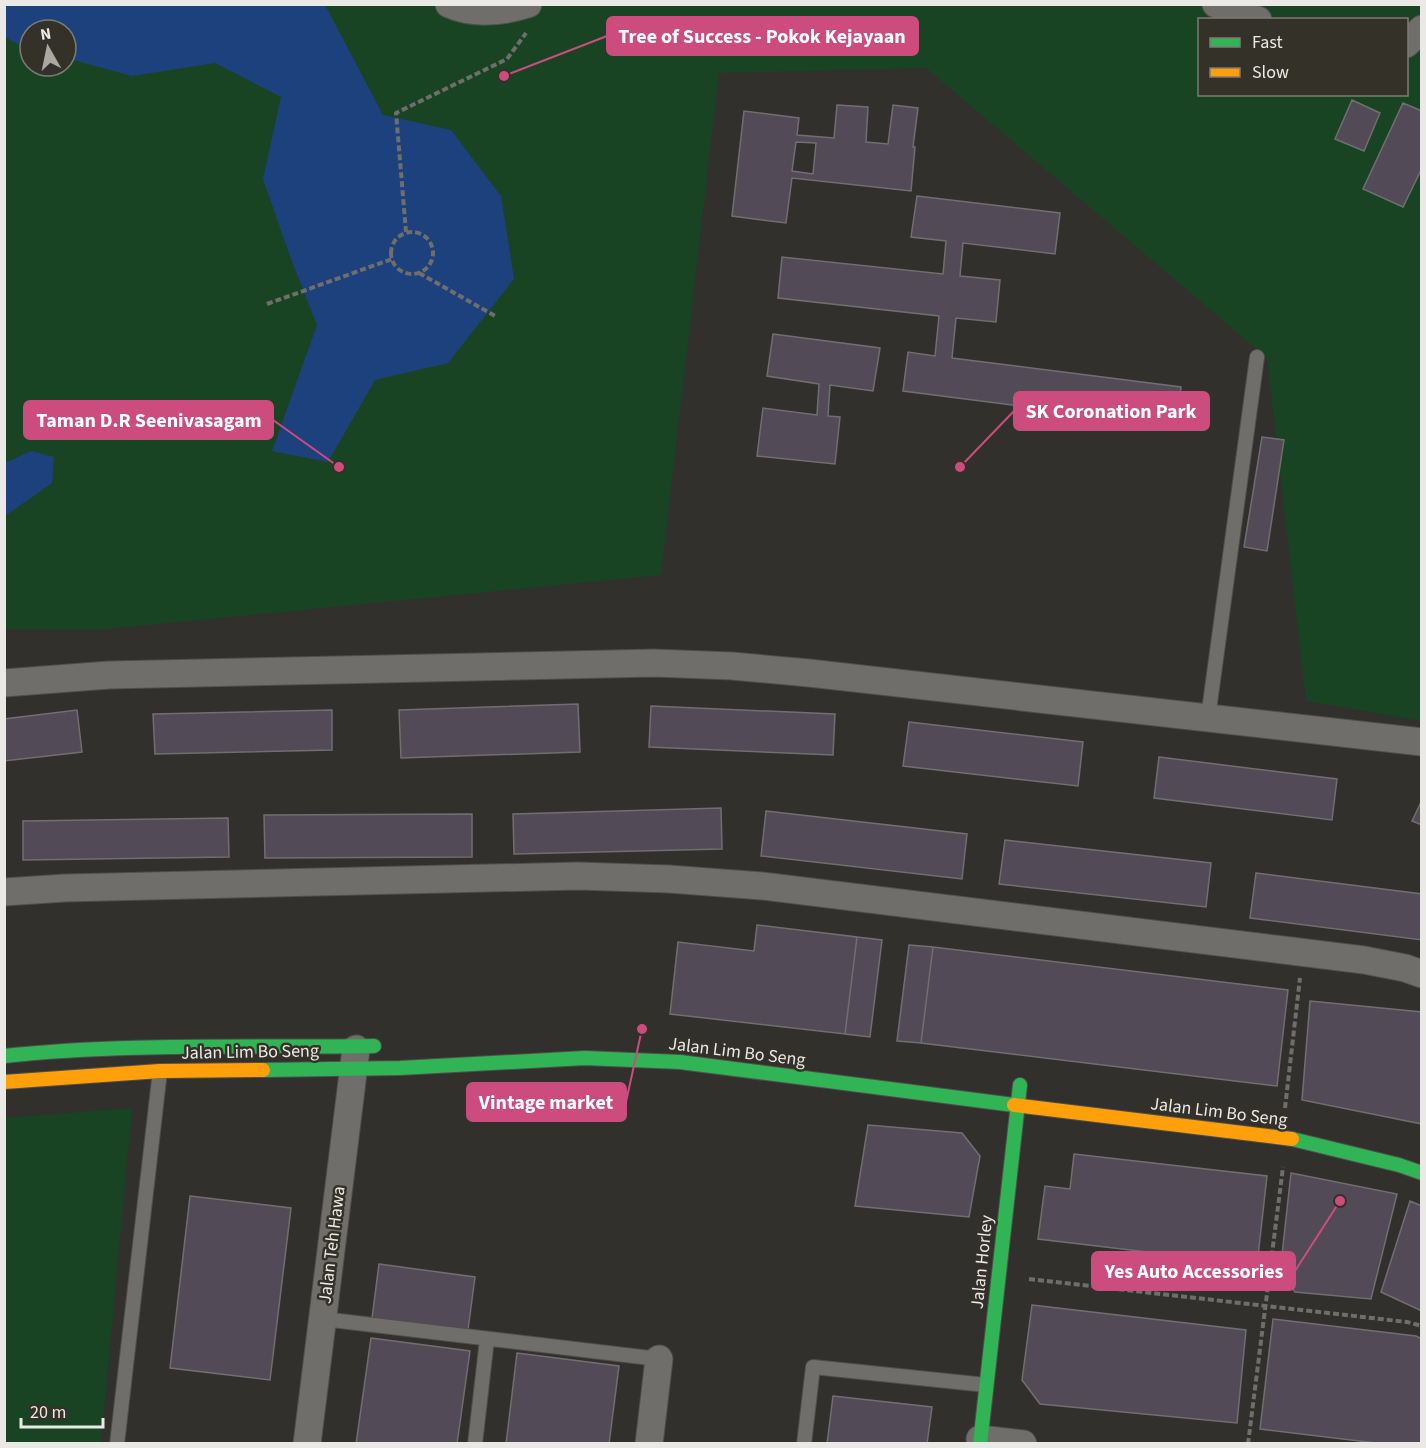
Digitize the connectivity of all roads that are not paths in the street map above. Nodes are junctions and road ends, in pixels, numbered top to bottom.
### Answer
1 (449, 4) edge
2 (528, 4) edge
3 (1216, 4) edge
4 (1253, 18) edge
5 (1422, 29) edge
6 (1408, 43) edge
7 (1257, 357) dead end
8 (4, 683) edge
9 (1208, 718) junction
10 (1422, 742) edge
11 (4, 892) edge
12 (1422, 974) edge
13 (388, 1046) dead end
14 (4, 1056) edge
15 (355, 1058) junction
16 (160, 1071) junction
17 (4, 1082) edge
18 (1020, 1085) dead end
19 (1018, 1106) junction
20 (1422, 1173) edge
21 (323, 1319) junction
22 (487, 1339) junction
23 (659, 1359) joint
24 (986, 1385) junction
25 (980, 1441) edge
26 (117, 1443) edge
27 (307, 1443) edge
28 (475, 1443) edge
29 (649, 1443) edge
30 (804, 1443) edge
31 (1023, 1443) edge

1 - 2 street
3 - 4 street
5 - 6 street
7 - 9 lane
8 - 9 street
9 - 10 street
11 - 12 street
13 - 15 main road, Jalan Lim Bo Seng
14 - 15 main road, Jalan Lim Bo Seng
15 - 16 main road, Jalan Lim Bo Seng
15 - 19 main road, Jalan Lim Bo Seng
15 - 21 street, Jalan Teh Hawa
16 - 17 main road, Jalan Lim Bo Seng
16 - 26 lane
18 - 19 main road, Jalan Horley
19 - 20 main road, Jalan Lim Bo Seng
19 - 24 main road, Jalan Horley
21 - 22 lane
21 - 27 street, Jalan Teh Hawa
22 - 23 lane
22 - 28 lane
23 - 29 street
24 - 25 main road, Jalan Horley
24 - 30 lane
25 - 31 street

